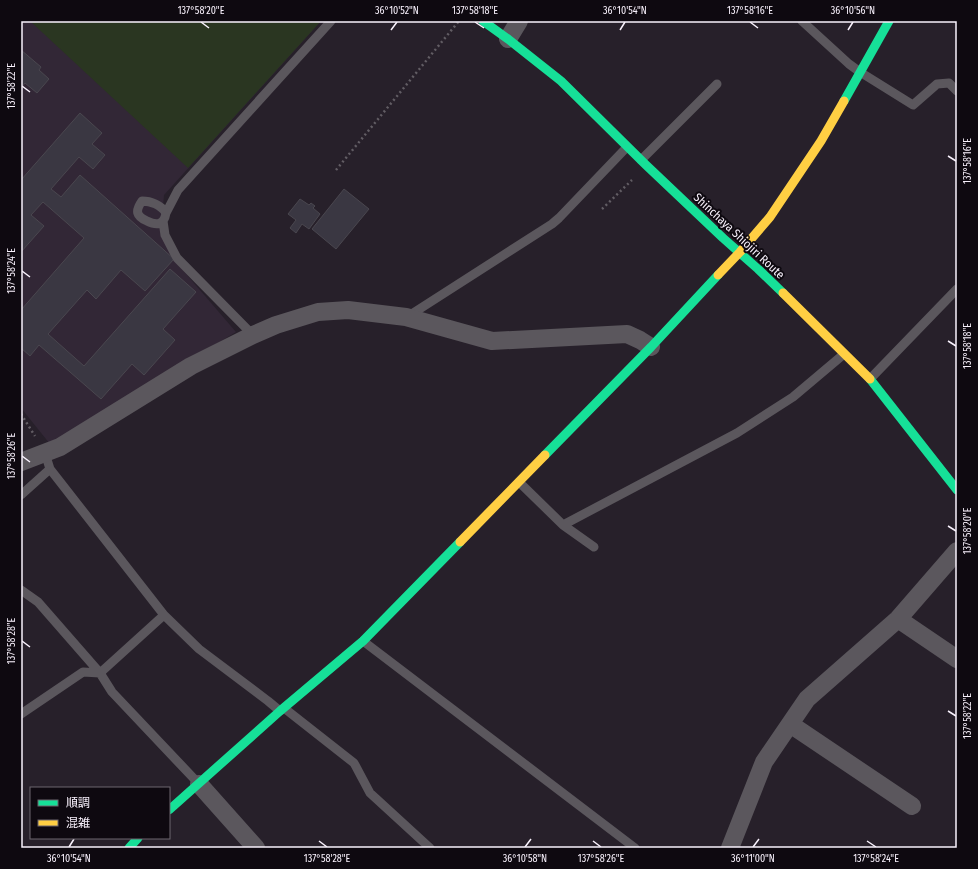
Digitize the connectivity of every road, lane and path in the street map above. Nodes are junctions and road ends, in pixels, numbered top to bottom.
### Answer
1 (331, 21) edge
2 (458, 21) edge
3 (483, 21) edge
4 (519, 21) edge
5 (802, 21) edge
6 (889, 21) edge
7 (508, 39) junction
8 (860, 72) junction
9 (717, 84) dead end
10 (957, 91) edge
11 (627, 147) junction
12 (644, 163) junction
13 (336, 170) dead end
14 (602, 209) dead end
15 (740, 252) junction
16 (957, 290) edge
17 (406, 317) junction
18 (253, 335) junction
19 (651, 348) junction
20 (844, 354) junction
21 (870, 379) junction
22 (21, 414) edge
23 (48, 461) junction
24 (21, 462) edge
25 (519, 482) junction
26 (957, 490) edge
27 (21, 495) edge
28 (563, 525) junction
29 (594, 548) dead end
30 (957, 551) edge
31 (21, 590) edge
32 (164, 615) junction
33 (898, 619) junction
34 (363, 641) junction
35 (957, 659) edge
36 (100, 673) junction
37 (282, 709) junction
38 (21, 714) edge
39 (790, 724) junction
40 (199, 784) junction
41 (912, 806) dead end
42 (170, 809) edge
43 (137, 839) edge
44 (129, 848) edge
45 (256, 848) edge
46 (430, 848) edge
47 (634, 848) edge
48 (730, 848) edge

1 - 18 lane
2 - 13 path
3 - 7 street, Shinchaya Shiojiri Route
4 - 7 street
5 - 8 lane
6 - 8 street
7 - 11 street, Shinchaya Shiojiri Route
8 - 10 lane
8 - 15 street
9 - 12 lane
11 - 12 street, Shinchaya Shiojiri Route
11 - 17 lane
12 - 14 path
12 - 15 street, Shinchaya Shiojiri Route
15 - 19 street
15 - 20 street, Shinchaya Shiojiri Route
16 - 21 lane
17 - 18 street
17 - 19 street
18 - 23 street
19 - 25 street
20 - 21 street, Shinchaya Shiojiri Route
20 - 28 lane
21 - 26 street, Shinchaya Shiojiri Route
22 - 23 path
23 - 24 street
23 - 27 lane
23 - 32 lane
25 - 28 lane
25 - 34 street
28 - 29 lane
30 - 33 street
31 - 36 lane
32 - 36 lane
32 - 37 lane
33 - 35 street
33 - 39 street
34 - 37 street
34 - 47 lane
36 - 38 lane
36 - 40 lane
37 - 40 street
37 - 46 lane
39 - 41 street
39 - 48 street
40 - 42 street
40 - 45 street
43 - 44 street

